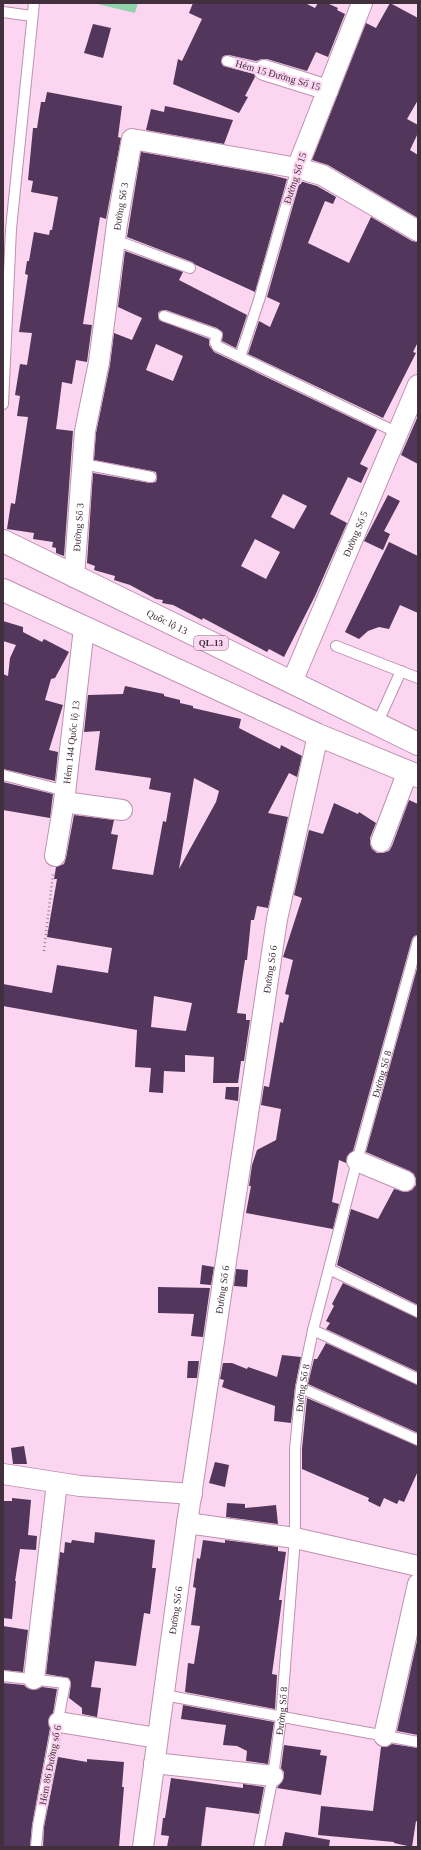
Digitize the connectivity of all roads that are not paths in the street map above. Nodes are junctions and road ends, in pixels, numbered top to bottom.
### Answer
1 (34, 3) edge
2 (356, 5) edge
3 (3, 12) edge
4 (32, 16) junction
5 (228, 61) dead end
6 (264, 70) joint
7 (328, 90) junction
8 (297, 168) junction
9 (418, 231) edge
10 (115, 240) junction
11 (190, 268) dead end
12 (164, 316) dead end
13 (240, 357) junction
14 (418, 385) edge
15 (3, 404) edge
16 (398, 433) junction
17 (83, 464) junction
18 (151, 478) dead end
19 (3, 541) edge
20 (74, 577) junction
21 (3, 590) edge
22 (84, 628) junction
23 (336, 646) dead end
24 (402, 671) junction
25 (418, 678) edge
26 (292, 682) junction
27 (377, 724) junction
28 (318, 735) junction
29 (418, 744) edge
30 (413, 773) edge
31 (3, 775) edge
32 (65, 796) junction
33 (122, 810) dead end
34 (381, 842) dead end
35 (55, 856) road end
36 (418, 941) edge
37 (357, 1161) junction
38 (405, 1182) dead end
39 (329, 1269) junction
40 (418, 1312) edge
41 (313, 1330) junction
42 (418, 1379) edge
43 (301, 1388) junction
44 (418, 1440) edge
45 (3, 1474) edge
46 (57, 1483) junction
47 (192, 1494) junction
48 (187, 1523) junction
49 (295, 1538) junction
50 (418, 1566) edge
51 (418, 1584) edge
52 (3, 1676) edge
53 (34, 1679) junction
54 (164, 1695) junction
55 (281, 1718) junction
56 (59, 1722) junction
57 (384, 1736) junction
58 (157, 1738) junction
59 (418, 1742) edge
60 (154, 1763) junction
61 (273, 1776) junction
62 (36, 1847) edge
63 (144, 1847) edge
64 (259, 1847) edge

1 - 4 lane
2 - 7 street, Đường Số 15
3 - 4 lane
4 - 15 lane
5 - 6 lane, Hẻm 15 Đường Số 15
6 - 7 street, Hẻm 15 Đường Số 15
7 - 8 street, Đường Số 15
8 - 9 street, Đường Số 3
8 - 10 street, Đường Số 3
8 - 13 lane, Đường Số 15
10 - 11 lane
10 - 17 street, Đường Số 3
12 - 13 lane
13 - 16 lane
14 - 16 street, Đường Số 5
16 - 26 street, Đường Số 5
17 - 18 lane
17 - 20 street, Đường Số 3
19 - 20 highway, Quốc lộ 13 / QL.13
20 - 26 highway, Quốc lộ 13 / QL.13
21 - 22 highway
22 - 28 highway
22 - 32 street, Hẻm 144 Quốc lộ 13
23 - 24 lane
24 - 25 lane
24 - 27 lane
26 - 27 highway, Quốc lộ 13 / QL.13
27 - 29 highway, Quốc lộ 13 / QL.13
28 - 30 highway
28 - 47 street, Đường Số 6
30 - 34 street
31 - 32 lane
32 - 33 street
32 - 35 street, Hẻm 144 Quốc lộ 13
36 - 37 lane, Đường Số 8
37 - 38 street
37 - 39 lane, Đường Số 8
39 - 40 lane
39 - 41 lane, Đường Số 8
41 - 42 lane
41 - 43 lane, Đường Số 8
43 - 44 lane
43 - 49 lane, Đường Số 8
45 - 46 street
46 - 47 street
46 - 53 street
47 - 48 street, Đường Số 6
48 - 49 street
48 - 54 street, Đường Số 6
49 - 50 street
49 - 55 lane, Đường Số 8
51 - 57 street
52 - 53 lane
53 - 56 lane, Hẻm 86 Đường số 6
54 - 55 lane
54 - 58 street, Đường Số 6
55 - 57 lane
55 - 61 lane, Đường Số 8
56 - 58 street
56 - 62 lane, Hẻm 86 Đường số 6
57 - 59 lane
58 - 60 street, Đường Số 6
60 - 61 street
60 - 63 street, Đường Số 6
61 - 64 lane, Đường Số 8

